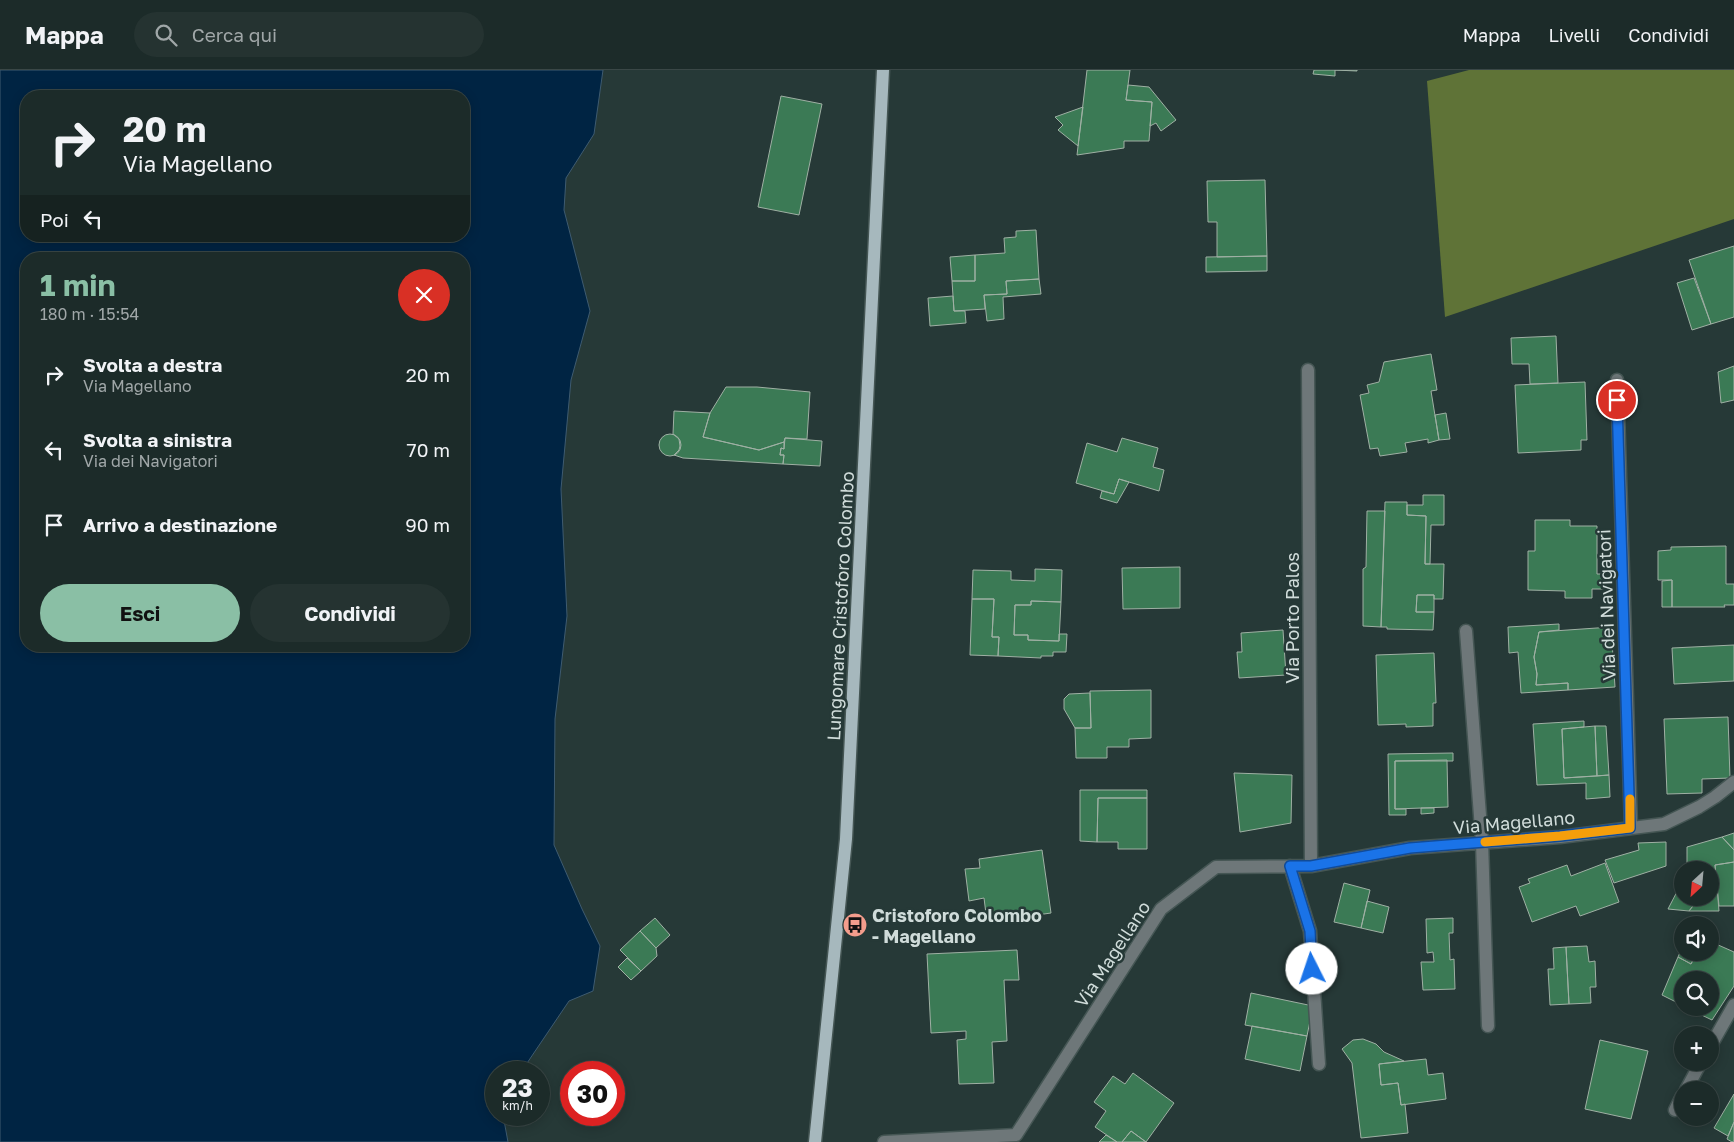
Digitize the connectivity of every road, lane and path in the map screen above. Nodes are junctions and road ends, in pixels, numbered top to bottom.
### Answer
1 (883, 70) edge
2 (1308, 370) dead end
3 (1617, 380) dead end
4 (1466, 631) dead end
5 (1734, 782) edge
6 (1630, 828) junction
7 (1482, 842) junction
8 (1290, 866) junction
9 (1311, 866) junction
10 (1734, 1005) edge
11 (1488, 1026) dead end
12 (1719, 1031) edge
13 (1319, 1064) dead end
14 (814, 1142) edge
15 (884, 1142) edge

1 - 14 main road, Lungomare Cristoforo Colombo
2 - 9 street, Via Porto Palos
3 - 6 street, Via dei Navigatori
4 - 7 street
5 - 6 street, Via Magellano
6 - 7 street, Via Magellano
7 - 9 street, Via Magellano
7 - 11 street
8 - 9 street, Via Magellano
8 - 13 street
8 - 15 street, Via Magellano
10 - 12 street

